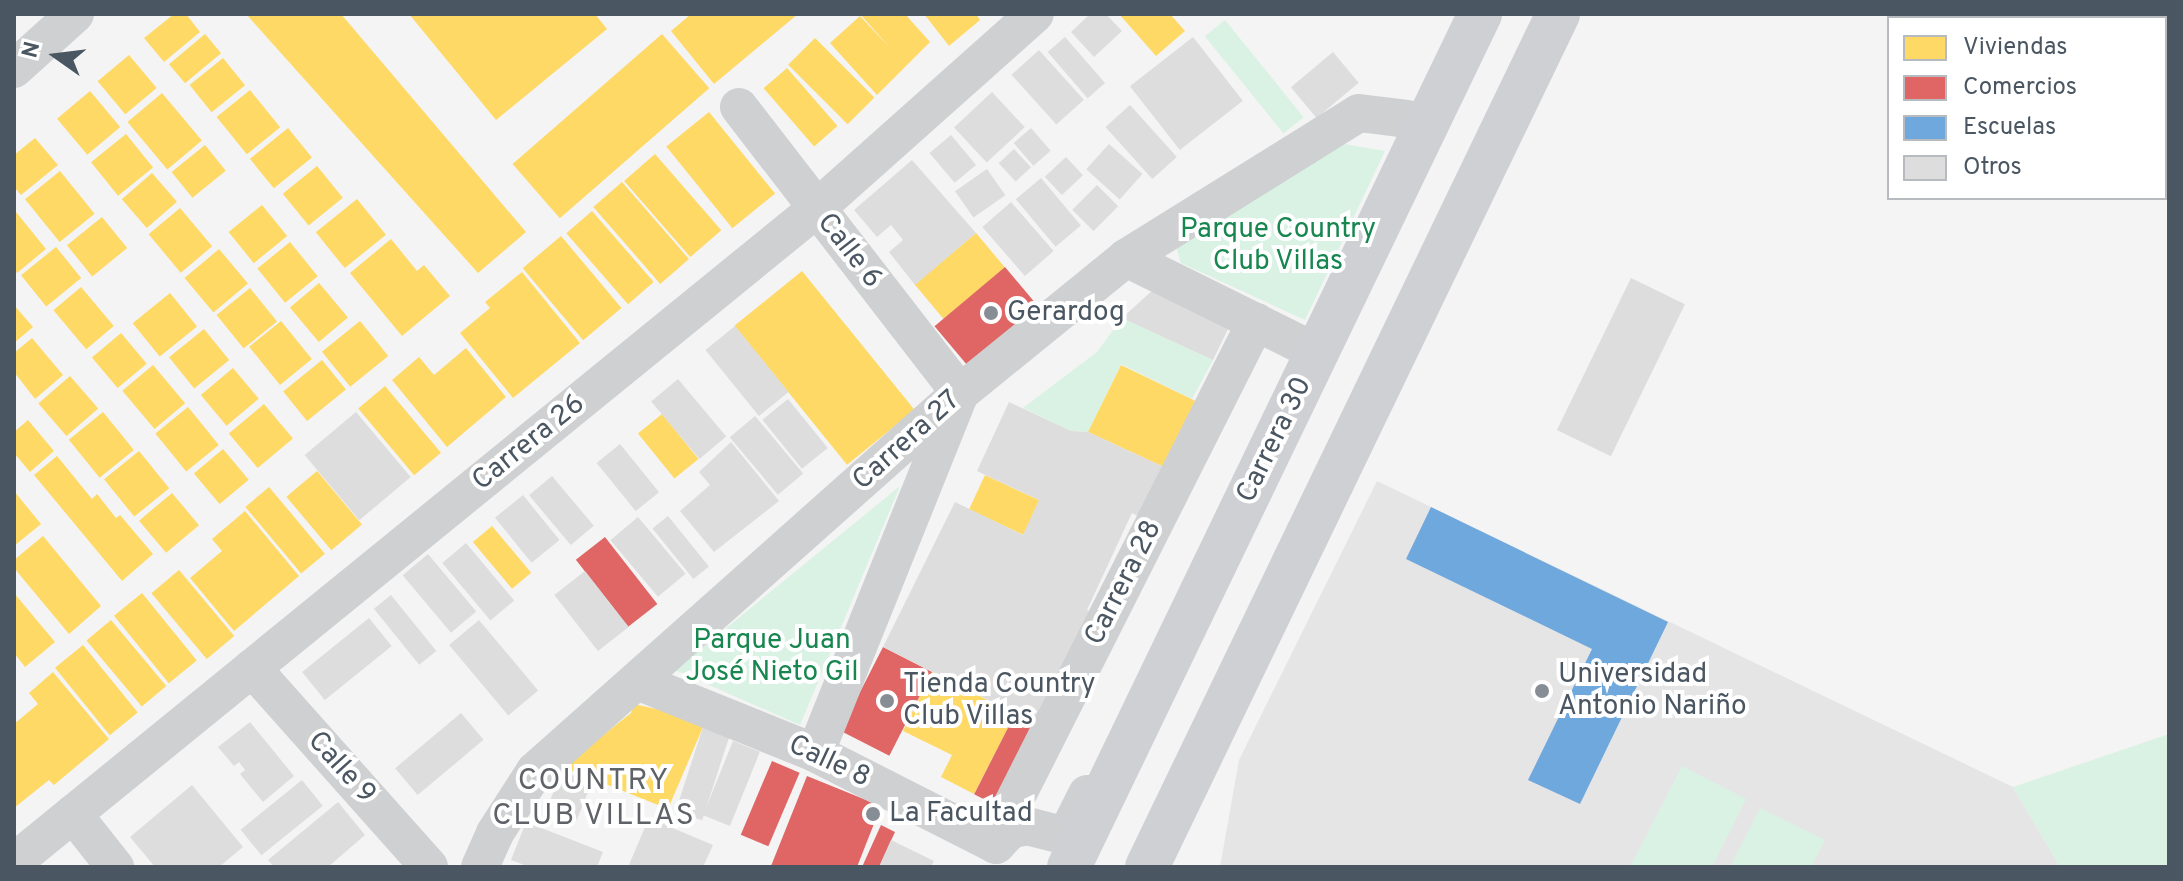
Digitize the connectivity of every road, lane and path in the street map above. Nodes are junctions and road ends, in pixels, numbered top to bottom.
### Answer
1 (75, 14) edge
2 (1035, 14) edge
3 (1479, 14) edge
4 (1558, 14) edge
5 (14, 69) edge
6 (739, 107) dead end
7 (1407, 119) dead end
8 (816, 209) junction
9 (1126, 258) junction
10 (1256, 322) junction
11 (1300, 344) dead end
12 (960, 393) junction
13 (252, 668) junction
14 (637, 681) junction
15 (815, 753) junction
16 (73, 814) junction
17 (996, 852) edge
18 (14, 862) edge
19 (115, 867) edge
20 (429, 867) edge
21 (480, 867) edge
22 (1069, 867) edge
23 (1147, 867) edge

1 - 5 street
2 - 8 street, Carrera 26
3 - 17 street
3 - 22 main road, Carrera 30
4 - 23 main road
6 - 8 street, Calle 6
7 - 9 street, Carrera 27
8 - 12 street, Calle 6
8 - 13 street, Carrera 26
9 - 10 street
9 - 12 street, Carrera 27
10 - 11 street
10 - 17 street, Carrera 28
12 - 14 street, Carrera 27
12 - 15 street
13 - 16 street, Carrera 26
13 - 20 street, Calle 9
14 - 15 street, Calle 8
14 - 21 street, Carrera 27
15 - 17 street, Calle 8
16 - 18 street, Carrera 26
16 - 19 street

